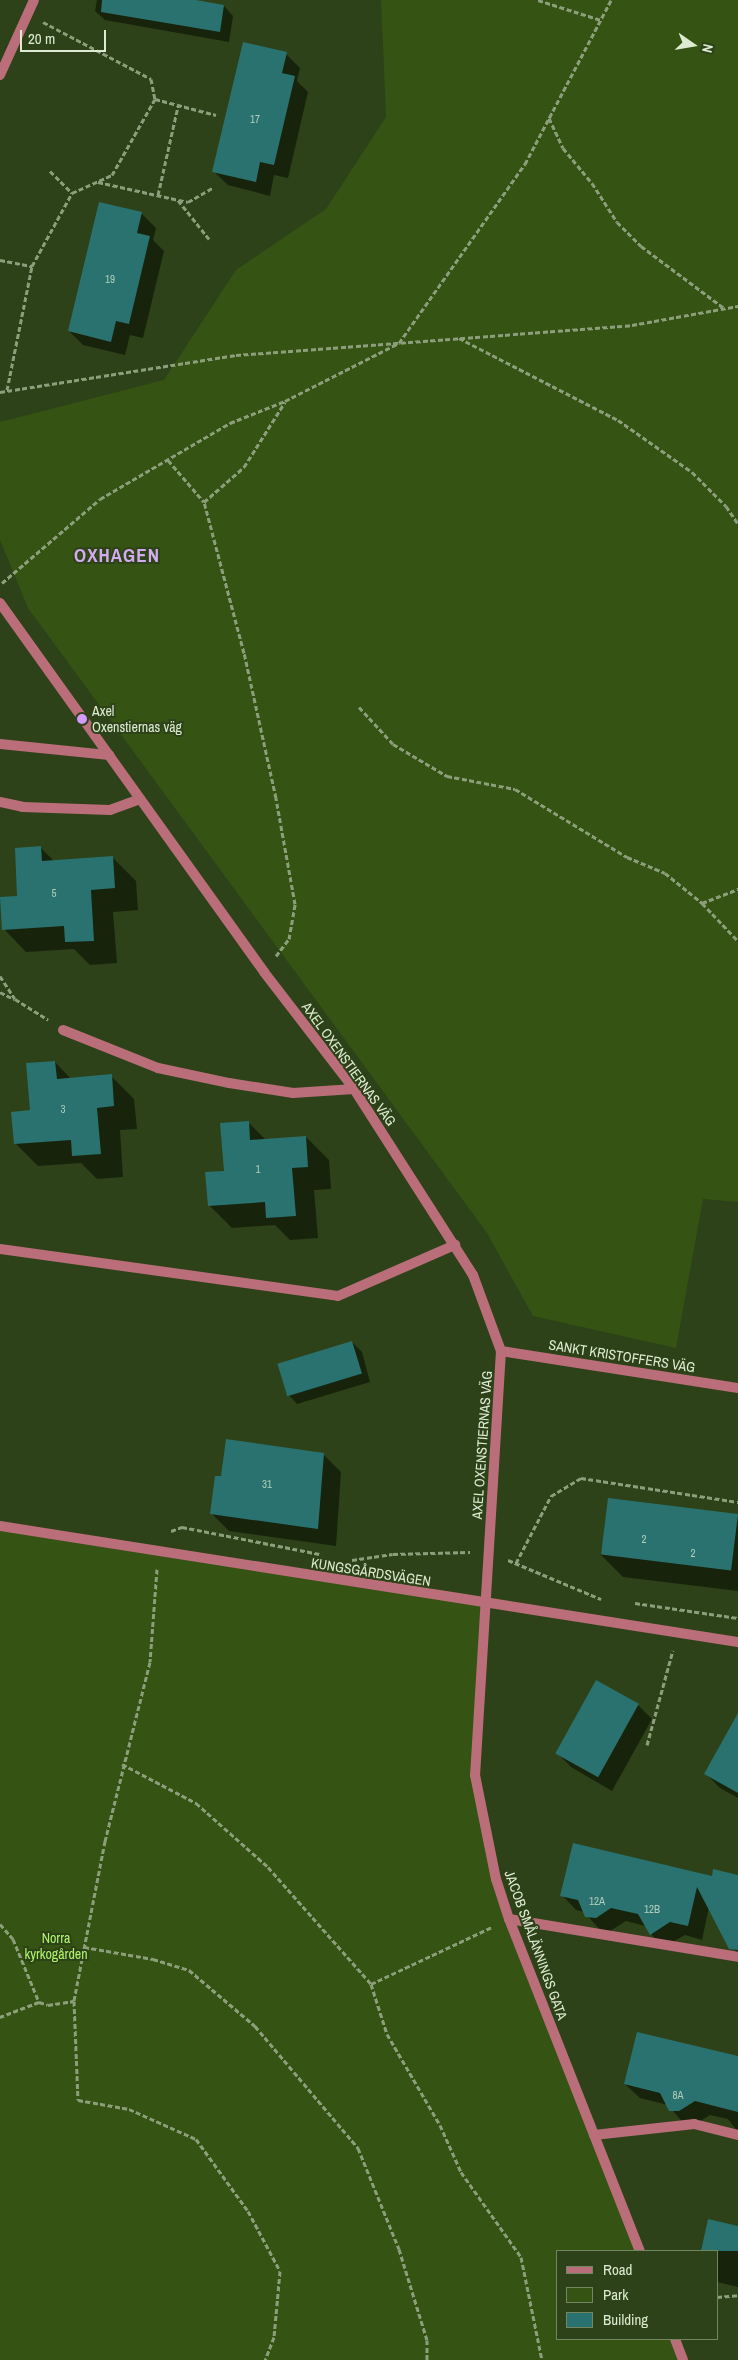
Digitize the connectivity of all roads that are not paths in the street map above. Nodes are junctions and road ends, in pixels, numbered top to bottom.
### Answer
1 (34, 0) edge
2 (0, 75) edge
3 (0, 603) edge
4 (0, 744) edge
5 (109, 755) junction
6 (140, 799) junction
7 (0, 802) edge
8 (63, 1030) road end
9 (354, 1089) junction
10 (455, 1245) junction
11 (0, 1249) edge
12 (501, 1352) junction
13 (738, 1388) edge
14 (0, 1526) edge
15 (483, 1604) junction
16 (738, 1642) edge
17 (509, 1919) junction
18 (738, 1957) edge
19 (594, 2135) junction
20 (738, 2135) edge
21 (640, 2250) edge
22 (675, 2340) edge
23 (683, 2360) edge

1 - 2 street
3 - 5 street, AXEL OXENSTIERNAS VÄG
4 - 5 street
5 - 6 street, AXEL OXENSTIERNAS VÄG
6 - 7 street
6 - 9 street, AXEL OXENSTIERNAS VÄG
8 - 9 street
9 - 10 street, AXEL OXENSTIERNAS VÄG
10 - 11 street
10 - 12 street, AXEL OXENSTIERNAS VÄG
12 - 13 street, SANKT KRISTOFFERS VÄG
12 - 15 street, AXEL OXENSTIERNAS VÄG
14 - 15 street, KUNGSGÅRDSVÄGEN
15 - 16 street, KUNGSGÅRDSVÄGEN
15 - 17 street, JACOB SMÅLÄNNINGS GATA
17 - 18 street
17 - 19 street, JACOB SMÅLÄNNINGS GATA
19 - 20 street
19 - 21 street, JACOB SMÅLÄNNINGS GATA
22 - 23 street

